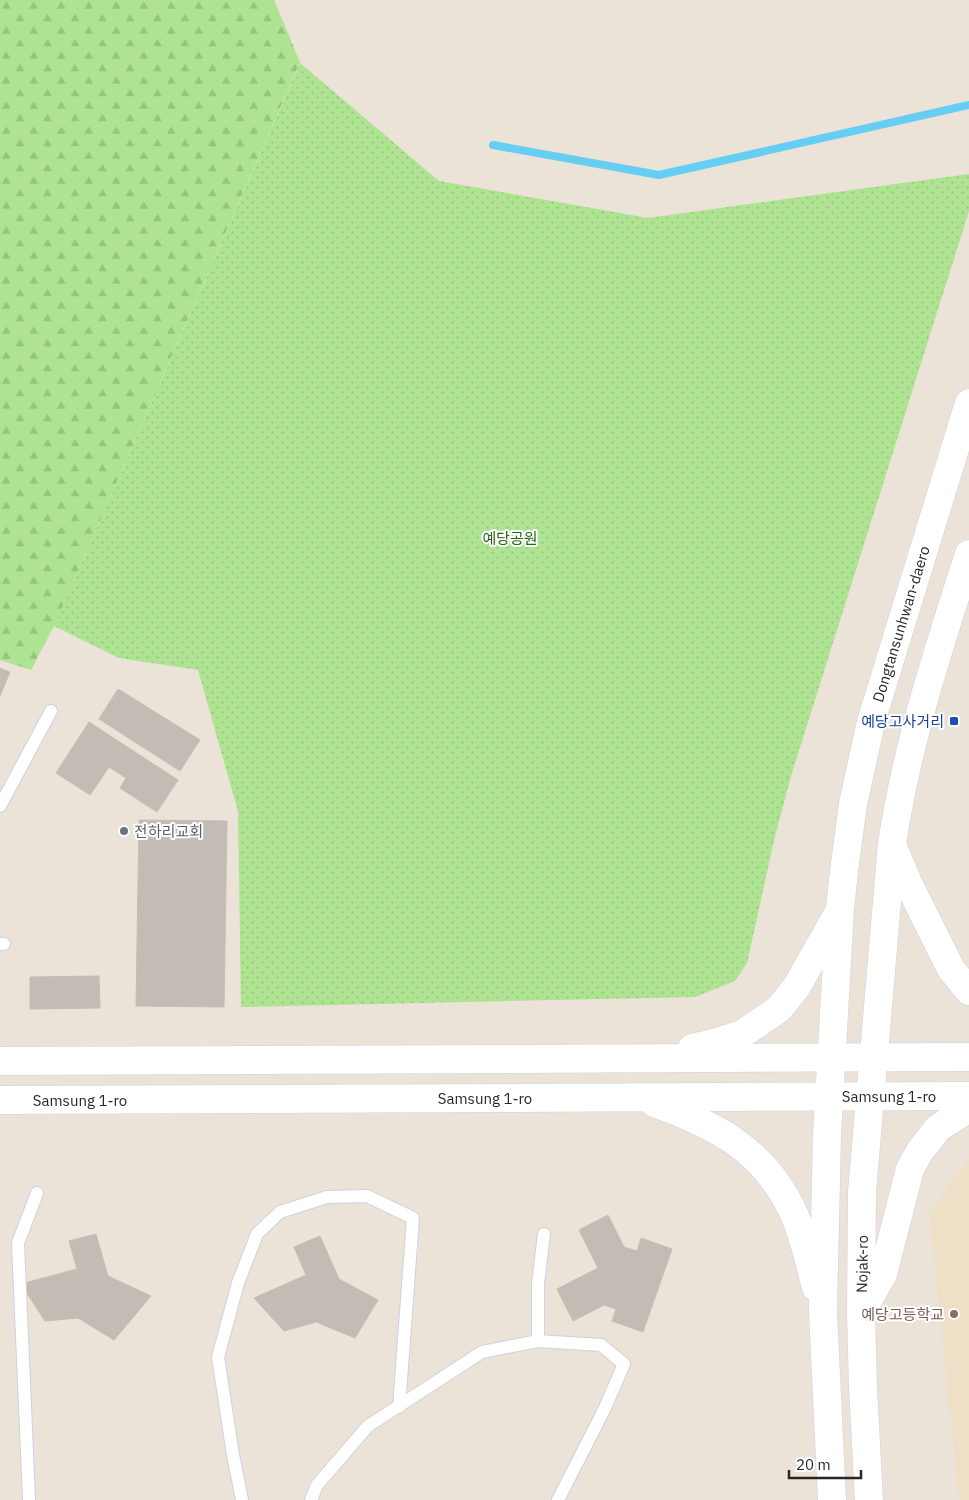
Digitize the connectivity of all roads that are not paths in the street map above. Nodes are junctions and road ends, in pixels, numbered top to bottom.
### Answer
1 (969, 403) edge
2 (969, 554) edge
3 (50, 711) dead end
4 (0, 806) edge
5 (892, 844) junction
6 (840, 910) junction
7 (837, 965) junction
8 (880, 971) junction
9 (969, 991) edge
10 (873, 1057) junction
11 (969, 1057) edge
12 (831, 1058) junction
13 (638, 1059) junction
14 (0, 1061) edge
15 (830, 1096) junction
16 (869, 1096) junction
17 (969, 1096) edge
18 (638, 1097) junction
19 (0, 1100) edge
20 (969, 1108) edge
21 (37, 1193) dead end
22 (825, 1232) junction
23 (862, 1233) junction
24 (544, 1234) dead end
25 (824, 1313) junction
26 (861, 1313) junction
27 (538, 1341) junction
28 (399, 1407) junction
29 (29, 1500) edge
30 (242, 1500) edge
31 (311, 1500) edge
32 (558, 1500) edge
33 (832, 1500) edge
34 (869, 1500) edge

1 - 6 street, Dongtansunhwan-daero
2 - 5 street
3 - 4 lane
5 - 8 street
5 - 9 street
6 - 7 street, Dongtansunhwan-daero
6 - 13 street
7 - 8 street
7 - 12 street, Dongtansunhwan-daero
8 - 10 street
10 - 11 street
10 - 12 street
10 - 16 street, Nojak-ro
12 - 13 street
12 - 15 street
13 - 14 street
15 - 16 street, Samsung 1-ro
15 - 18 street, Samsung 1-ro
15 - 22 street
16 - 17 street, Samsung 1-ro
16 - 23 street, Nojak-ro
18 - 19 street, Samsung 1-ro
18 - 25 street
20 - 26 street
21 - 29 lane
22 - 23 street
22 - 25 street
23 - 26 street, Nojak-ro
24 - 27 lane
25 - 33 street
26 - 34 street, Nojak-ro
27 - 28 lane
27 - 32 lane
28 - 30 lane
28 - 31 lane

